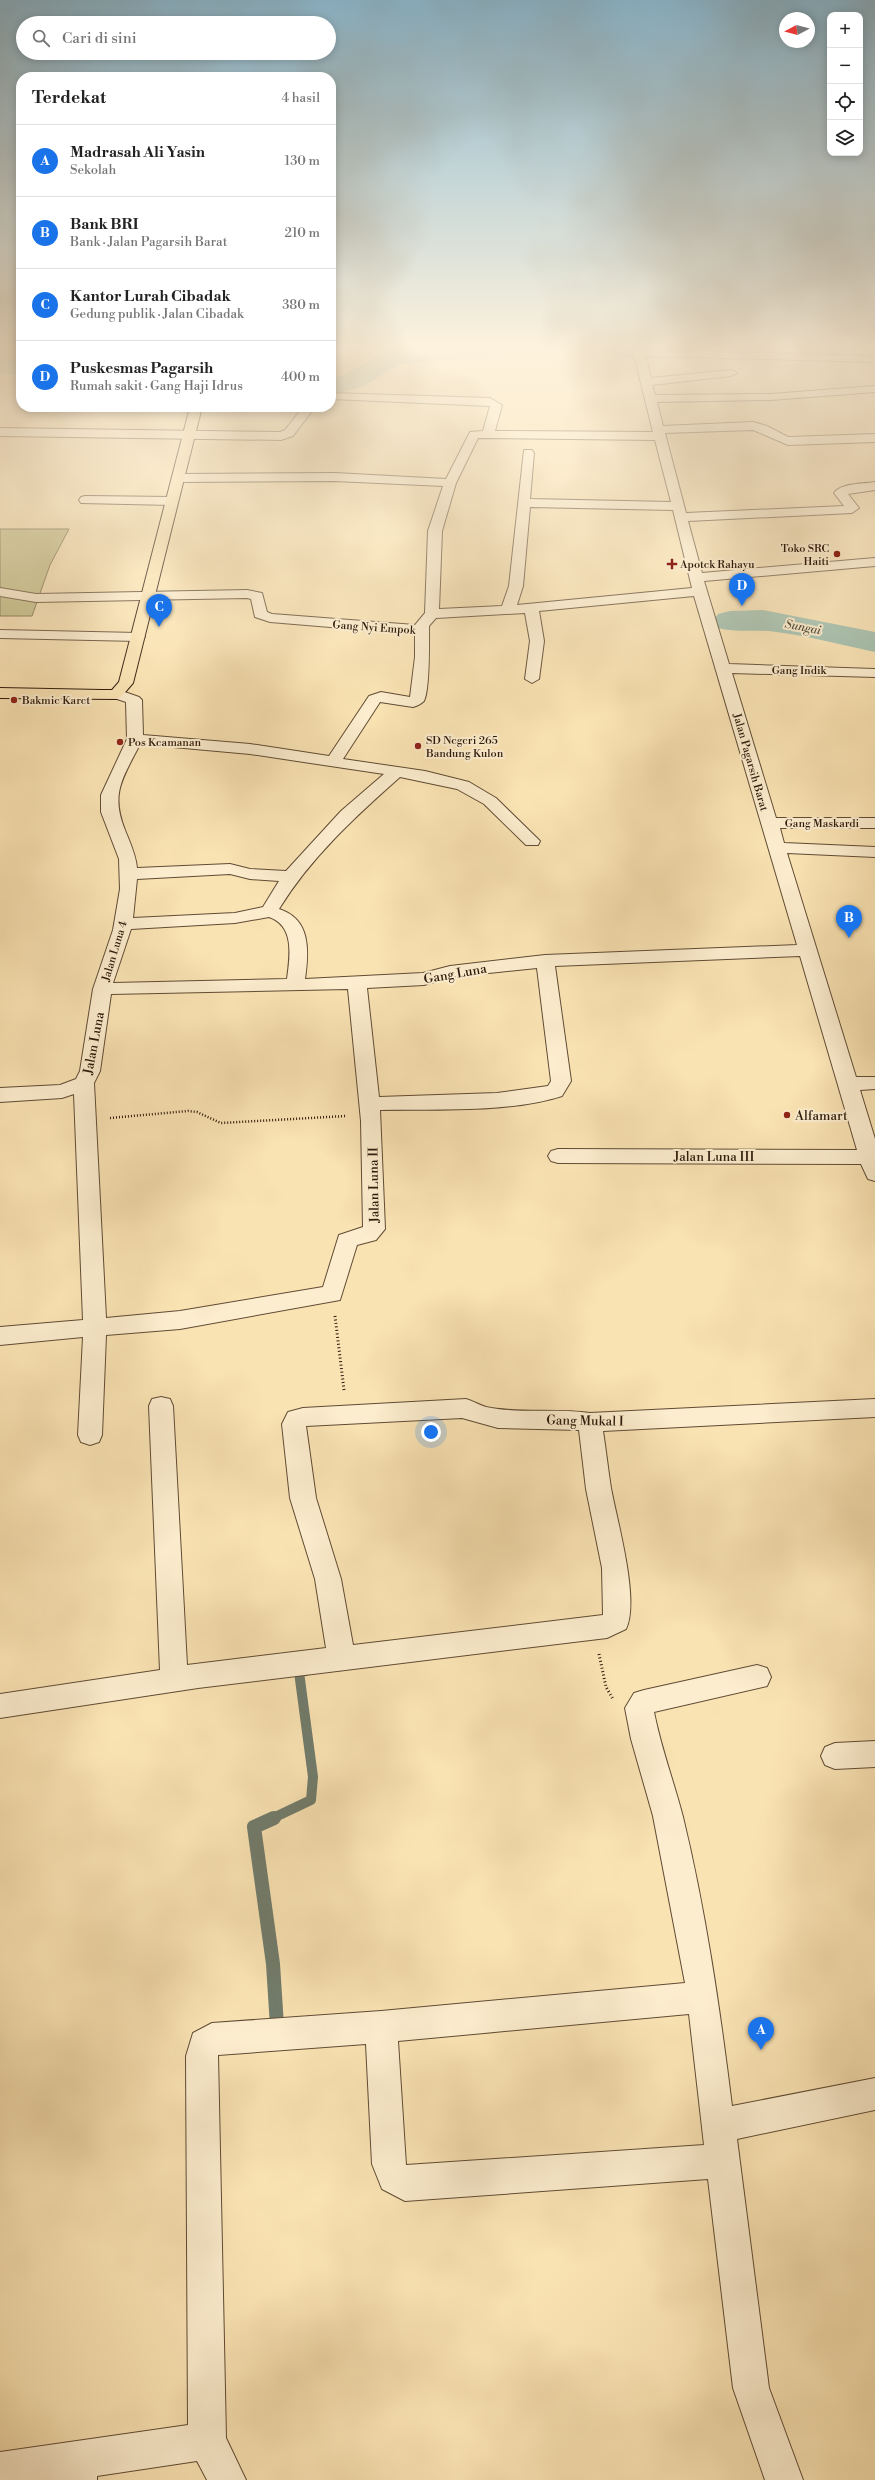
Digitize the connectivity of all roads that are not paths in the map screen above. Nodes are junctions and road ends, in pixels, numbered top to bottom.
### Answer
1 (182, 463) edge
2 (460, 463) edge
3 (527, 463) edge
4 (668, 463) edge
5 (178, 478) junction
6 (450, 483) junction
7 (875, 486) edge
8 (85, 500) dead end
9 (172, 501) junction
10 (525, 503) junction
11 (680, 511) junction
12 (875, 562) edge
13 (698, 585) junction
14 (0, 592) edge
15 (149, 596) junction
16 (531, 608) junction
17 (508, 610) junction
18 (432, 614) junction
19 (422, 630) junction
20 (0, 634) edge
21 (138, 637) junction
22 (793, 653) dead end
23 (721, 662) junction
24 (875, 673) edge
25 (532, 679) dead end
26 (0, 693) edge
27 (116, 694) junction
28 (135, 740) junction
29 (333, 762) junction
30 (395, 773) junction
31 (769, 823) junction
32 (875, 823) edge
33 (532, 841) dead end
34 (776, 848) junction
35 (875, 852) edge
36 (128, 874) junction
37 (290, 877) junction
38 (269, 911) junction
39 (123, 924) junction
40 (806, 950) junction
41 (545, 961) junction
42 (357, 983) junction
43 (295, 985) junction
44 (102, 989) junction
45 (84, 1083) junction
46 (875, 1083) edge
47 (849, 1084) junction
48 (0, 1095) edge
49 (370, 1110) junction
50 (558, 1156) dead end
51 (873, 1165) edge
52 (95, 1328) junction
53 (0, 1336) edge
54 (161, 1406) dead end
55 (875, 1408) edge
56 (590, 1422) junction
57 (90, 1435) dead end
58 (341, 1657) junction
59 (757, 1676) dead end
60 (174, 1679) junction
61 (0, 1706) edge
62 (875, 1754) edge
63 (834, 1756) dead end
64 (702, 1997) junction
65 (381, 2027) junction
66 (875, 2094) edge
67 (717, 2126) junction
68 (722, 2161) junction
69 (207, 2441) junction
70 (78, 2470) edge
71 (0, 2471) edge
72 (782, 2479) edge
73 (227, 2480) edge

1 - 5 main road
2 - 6 street
3 - 10 street
4 - 11 street, Jalan Pagarsih Barat
5 - 6 street
5 - 9 main road
6 - 18 street
7 - 11 street
8 - 9 street
9 - 15 main road
10 - 11 street
10 - 17 street
11 - 13 street, Jalan Pagarsih Barat
12 - 13 street, Gang Nyi Empok
13 - 16 street, Gang Nyi Empok
13 - 23 street, Jalan Pagarsih Barat
14 - 15 street
15 - 19 street, Gang Nyi Empok
15 - 21 main road
16 - 17 street, Gang Nyi Empok
16 - 25 street
17 - 18 street, Gang Nyi Empok
18 - 19 street, Gang Nyi Empok
19 - 29 street
20 - 21 street
21 - 27 main road
22 - 23 street
23 - 24 street, Gang Indik
23 - 31 street, Jalan Pagarsih Barat
26 - 27 main road
27 - 28 street, Jalan Luna 4
28 - 29 street
28 - 36 street, Jalan Luna 4
29 - 30 street
30 - 33 street
30 - 37 street
31 - 32 street, Gang Maskardi
31 - 34 street, Jalan Pagarsih Barat
34 - 35 street
34 - 40 street, Jalan Pagarsih Barat
36 - 37 street
36 - 39 street, Jalan Luna 4
37 - 38 street
38 - 39 street
38 - 43 street
39 - 44 street, Jalan Luna 4
40 - 41 street, Gang Luna
40 - 47 street, Jalan Pagarsih Barat
41 - 42 street, Gang Luna
41 - 49 street
42 - 43 street, Gang Luna
42 - 49 street, Jalan Luna II
43 - 44 street, Gang Luna
44 - 45 street, Jalan Luna
45 - 48 street, Jalan Luna
45 - 52 street
46 - 47 street
47 - 51 street, Jalan Pagarsih Barat
49 - 52 street, Jalan Luna II
50 - 51 street, Jalan Luna III
52 - 53 street
52 - 57 street
54 - 60 street
55 - 56 street, Gang Mukal I
56 - 58 street
56 - 58 street, Gang Mukal I
58 - 60 street
59 - 64 street
60 - 61 street
62 - 63 street
64 - 65 street
64 - 67 street
65 - 68 street
65 - 69 street
66 - 67 street
67 - 68 street
68 - 72 street
69 - 70 street
69 - 73 street
70 - 71 street

